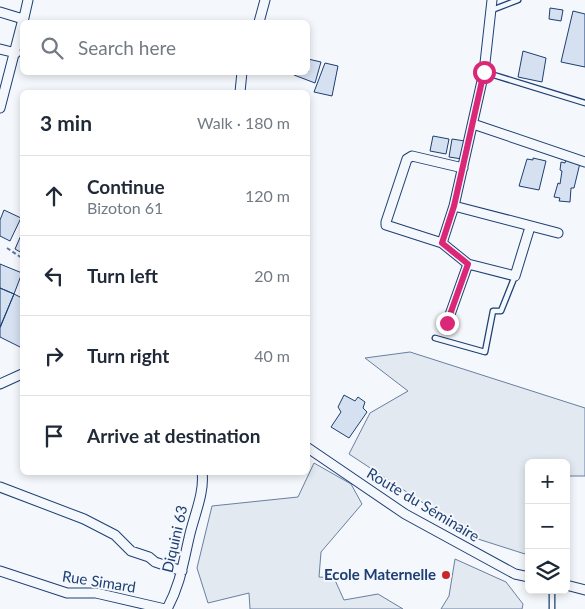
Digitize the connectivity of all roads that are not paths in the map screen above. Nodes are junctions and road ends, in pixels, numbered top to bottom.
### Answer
1 (28, 0) edge
2 (265, 0) edge
3 (492, 0) edge
4 (518, 0) edge
5 (491, 11) junction
6 (0, 12) edge
7 (20, 20) edge
8 (23, 20) edge
9 (260, 20) edge
10 (20, 35) edge
11 (0, 49) edge
12 (16, 53) junction
13 (484, 72) junction
14 (242, 75) edge
15 (240, 90) edge
16 (585, 103) edge
17 (0, 108) edge
18 (473, 124) junction
19 (585, 162) edge
20 (463, 168) junction
21 (454, 206) junction
22 (530, 227) junction
23 (558, 233) dead end
24 (442, 243) junction
25 (468, 264) junction
26 (515, 276) junction
27 (447, 323) dead end
28 (435, 338) dead end
29 (20, 375) edge
30 (0, 384) edge
31 (310, 449) edge
32 (202, 475) edge
33 (0, 487) edge
34 (0, 571) edge
35 (182, 571) junction
36 (525, 576) edge
37 (570, 586) edge
38 (585, 590) edge
39 (552, 594) edge
40 (166, 609) edge
41 (552, 609) edge

1 - 8 street
2 - 9 street
3 - 5 street
4 - 5 lane
5 - 13 street
6 - 7 street
10 - 12 street
11 - 12 street
12 - 17 street
13 - 16 lane
13 - 18 street
14 - 15 street
18 - 19 street
18 - 20 street
20 - 21 street
20 - 24 street
21 - 22 street
21 - 24 street
22 - 23 street
22 - 26 street
24 - 25 street
25 - 26 street
25 - 27 street
26 - 28 lane
29 - 30 street
31 - 36 street, Route du Séminaire
32 - 35 street, Diquini 63
33 - 35 street
34 - 40 street, Rue Simard
35 - 40 street, Diquini 63
37 - 38 street
39 - 41 lane

